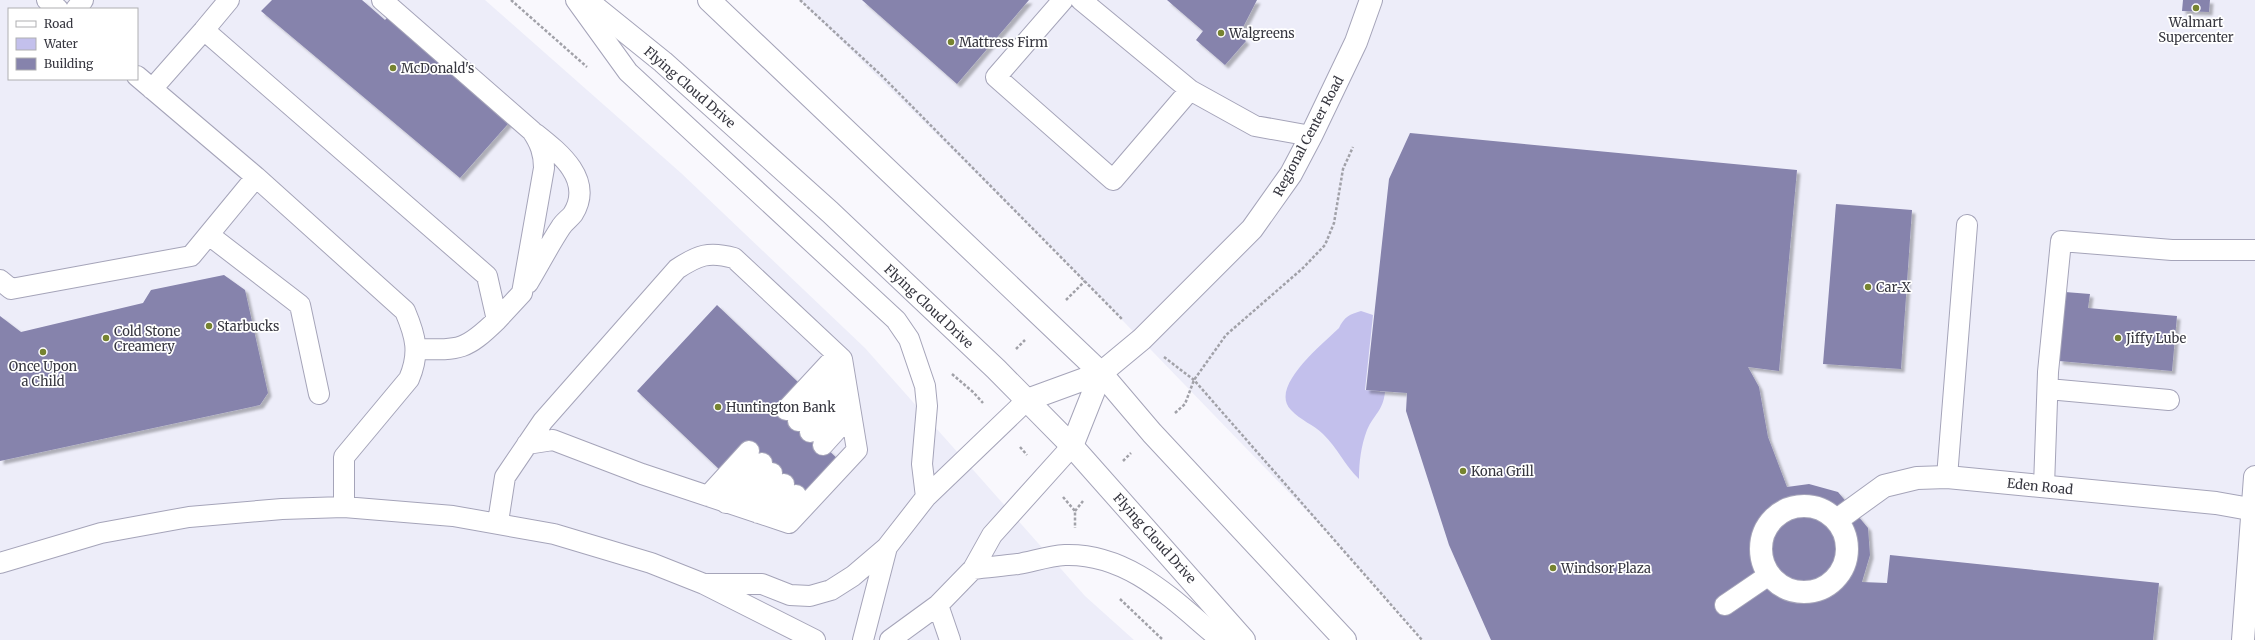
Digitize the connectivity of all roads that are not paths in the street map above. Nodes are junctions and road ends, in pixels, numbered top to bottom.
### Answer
1 (47, 0) edge
2 (83, 0) edge
3 (229, 0) edge
4 (382, 0) edge
5 (576, 0) edge
6 (586, 0) edge
7 (709, 0) edge
8 (1063, 0) edge
9 (1081, 0) edge
10 (1370, 0) edge
11 (57, 8) edge
12 (77, 8) edge
13 (204, 30) junction
14 (138, 77) edge
15 (152, 89) junction
16 (1190, 90) junction
17 (532, 131) junction
18 (1311, 136) junction
19 (256, 177) junction
20 (1967, 225) dead end
21 (209, 235) junction
22 (2255, 250) edge
23 (0, 280) edge
24 (522, 293) junction
25 (497, 320) junction
26 (416, 349) junction
27 (840, 363) junction
28 (1101, 373) junction
29 (2048, 389) junction
30 (847, 392) junction
31 (319, 394) dead end
32 (1027, 400) junction
33 (2169, 400) dead end
34 (852, 423) junction
35 (810, 433) junction
36 (527, 444) junction
37 (1072, 446) junction
38 (773, 473) junction
39 (1947, 477) junction
40 (2255, 477) edge
41 (2044, 486) junction
42 (926, 497) junction
43 (741, 507) junction
44 (344, 508) junction
45 (2254, 509) edge
46 (1837, 520) junction
47 (498, 522) junction
48 (887, 547) junction
49 (0, 564) edge
50 (972, 569) junction
51 (1769, 575) junction
52 (704, 584) junction
53 (938, 605) junction
54 (1725, 605) dead end
55 (815, 640) edge
56 (863, 640) edge
57 (890, 640) edge
58 (950, 640) edge
59 (1221, 640) edge
60 (1244, 640) edge
61 (1345, 640) edge
62 (2243, 640) edge

1 - 11 lane
2 - 12 lane
3 - 13 lane
4 - 17 lane
5 - 42 lane
6 - 32 main road, Flying Cloud Drive
7 - 28 main road
8 - 16 lane
9 - 16 lane
10 - 18 main road, Regional Center Road
13 - 15 lane
13 - 25 lane
14 - 15 lane
15 - 19 lane
16 - 18 lane
17 - 24 lane
17 - 24 lane
18 - 28 main road, Regional Center Road
19 - 21 lane
19 - 26 lane
20 - 39 lane
21 - 23 lane
21 - 31 lane
22 - 29 lane
24 - 25 lane
25 - 26 lane
26 - 44 lane
27 - 30 lane
27 - 35 lane
27 - 36 lane
28 - 32 main road, Regional Center Road
28 - 37 main road, Regional Center Road
28 - 61 main road
29 - 33 lane
29 - 41 lane
30 - 34 lane
30 - 35 lane
32 - 37 main road, Flying Cloud Drive
32 - 42 lane
34 - 35 lane
34 - 43 lane
36 - 43 lane
36 - 47 lane
37 - 50 lane
37 - 60 main road, Flying Cloud Drive
38 - 43 lane
38 - 43 lane
38 - 43 lane
39 - 41 main road, Eden Road
39 - 46 main road, Eden Road
40 - 45 main road
41 - 45 main road, Eden Road
42 - 48 lane
44 - 47 lane
44 - 49 lane
45 - 62 main road
46 - 51 main road
46 - 51 main road
47 - 52 lane
48 - 52 lane
48 - 56 lane
50 - 53 lane
50 - 59 lane
51 - 54 lane
52 - 55 lane
53 - 57 lane
53 - 58 lane

